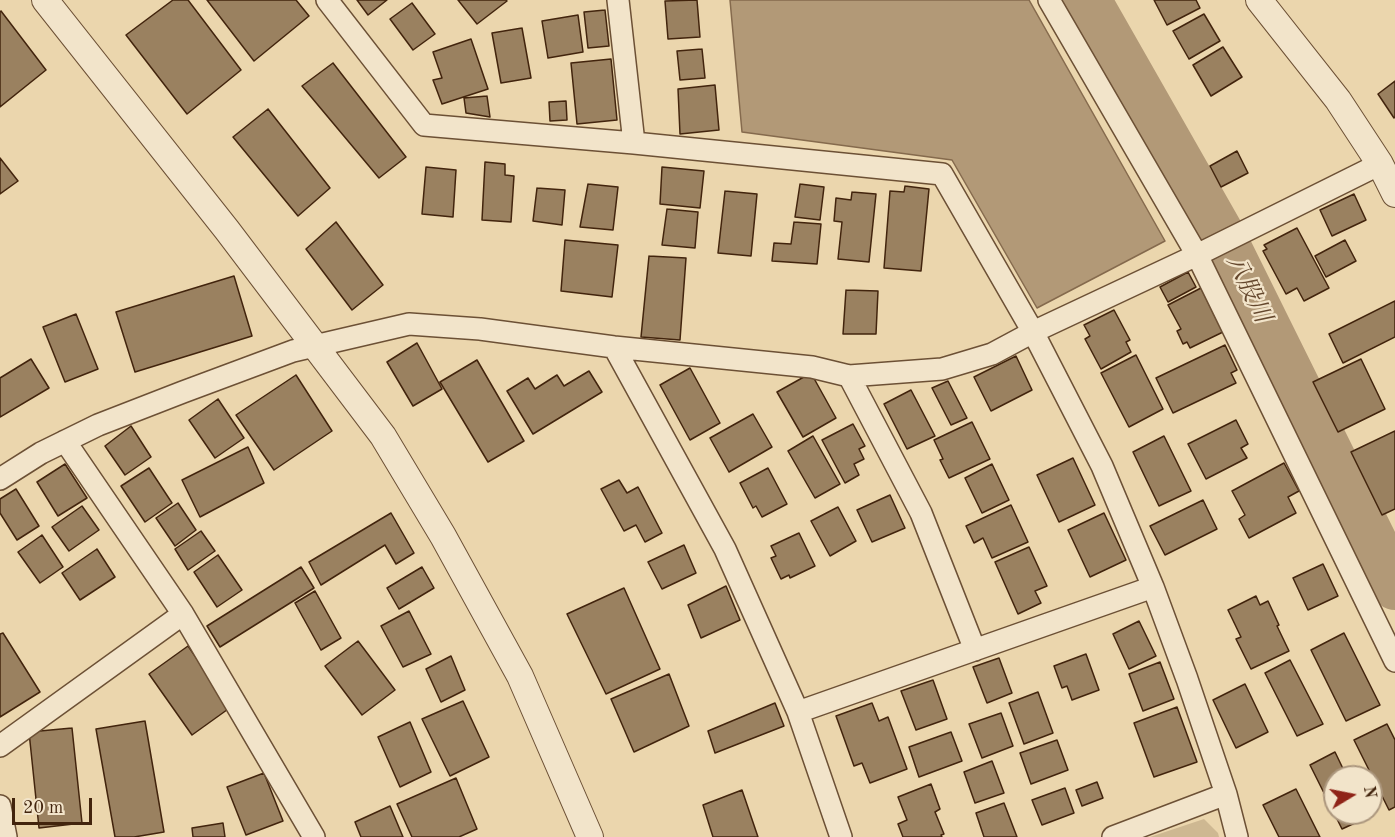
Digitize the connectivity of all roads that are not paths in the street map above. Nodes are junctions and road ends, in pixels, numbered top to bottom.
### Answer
1 (45, 0) edge
2 (327, 0) edge
3 (618, 0) edge
4 (1049, 0) edge
5 (1259, 0) edge
6 (634, 143) junction
7 (1390, 180) edge
8 (1197, 255) junction
9 (1033, 332) junction
10 (314, 345) junction
11 (614, 347) junction
12 (849, 376) junction
13 (65, 441) junction
14 (0, 479) edge
15 (1153, 587) junction
16 (183, 614) junction
17 (975, 650) junction
18 (1395, 661) edge
19 (798, 712) junction
20 (0, 746) edge
21 (1226, 794) junction
22 (0, 806) edge
23 (6, 837) edge
24 (314, 837) edge
25 (590, 837) edge
26 (842, 837) edge
27 (1113, 837) edge
28 (1237, 837) edge

1 - 10 street
2 - 6 street
3 - 6 street
4 - 8 street
5 - 7 street
6 - 9 street
7 - 8 street
8 - 9 street
8 - 18 street
9 - 12 street
9 - 15 street
10 - 11 street
10 - 13 street
10 - 25 street
11 - 12 street
11 - 19 street
12 - 17 street
13 - 14 street
13 - 16 street
15 - 17 street
15 - 21 street
16 - 20 street
16 - 24 street
17 - 19 street
19 - 26 street
21 - 27 street
21 - 28 street
22 - 23 street

